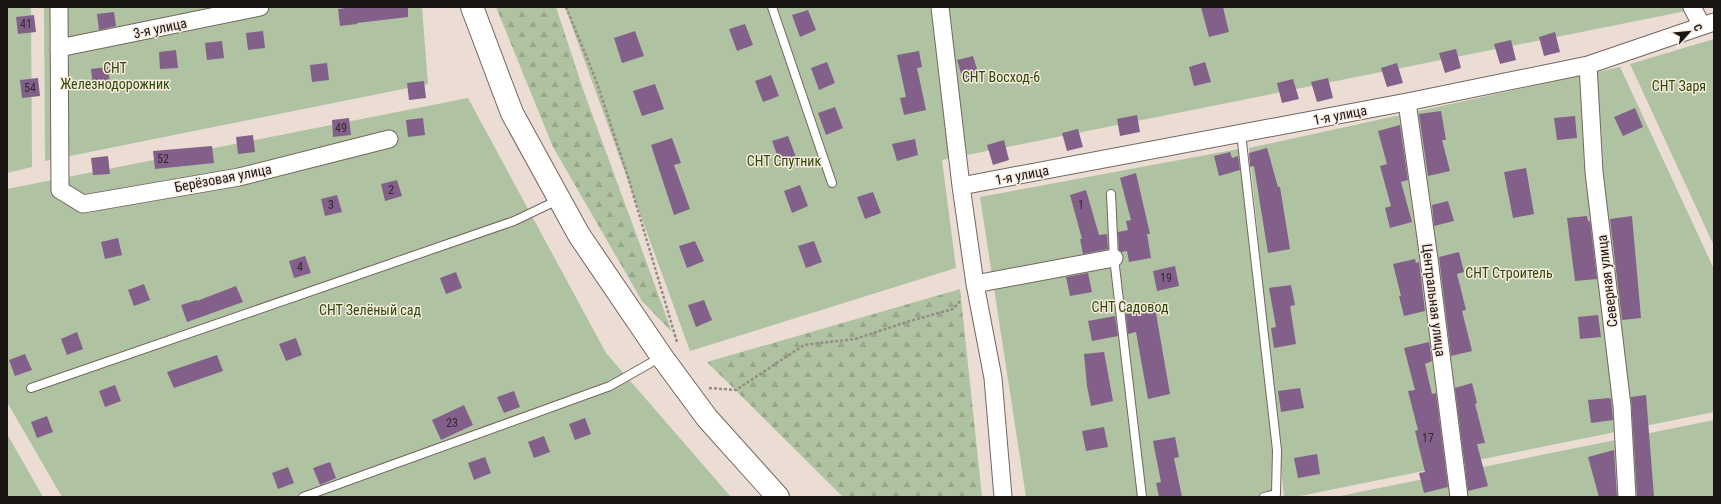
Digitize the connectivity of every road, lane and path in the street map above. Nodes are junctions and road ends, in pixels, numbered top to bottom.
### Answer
1 (59, 7) edge
2 (260, 7) edge
3 (472, 7) edge
4 (566, 7) edge
5 (772, 7) edge
6 (940, 7) edge
7 (1692, 7) edge
8 (1708, 24) edge
9 (59, 48) junction
10 (1588, 65) junction
11 (1406, 102) junction
12 (1241, 133) junction
13 (389, 139) dead end
14 (832, 183) dead end
15 (960, 186) junction
16 (1111, 194) dead end
17 (559, 199) junction
18 (1114, 258) junction
19 (975, 284) junction
20 (670, 352) junction
21 (682, 385) junction
22 (31, 388) dead end
23 (303, 497) edge
24 (778, 497) edge
25 (1003, 497) edge
26 (1142, 497) edge
27 (1264, 497) edge
28 (1458, 497) edge
29 (1627, 497) edge

1 - 9 street
2 - 9 street, 3-я улица
3 - 17 main road
4 - 20 path
5 - 14 lane
6 - 15 street
7 - 8 street
8 - 10 street, 1-я улица
9 - 13 street, Берёзовая улица
10 - 11 street, 1-я улица
10 - 29 street, Северная улица
11 - 12 street, 1-я улица
11 - 28 street, Центральная улица
12 - 15 street, 1-я улица
12 - 27 lane
15 - 19 street
16 - 18 lane
17 - 20 main road
17 - 22 lane
18 - 19 street
18 - 26 lane
19 - 21 path
19 - 25 street
20 - 21 main road
20 - 23 lane
21 - 24 main road

